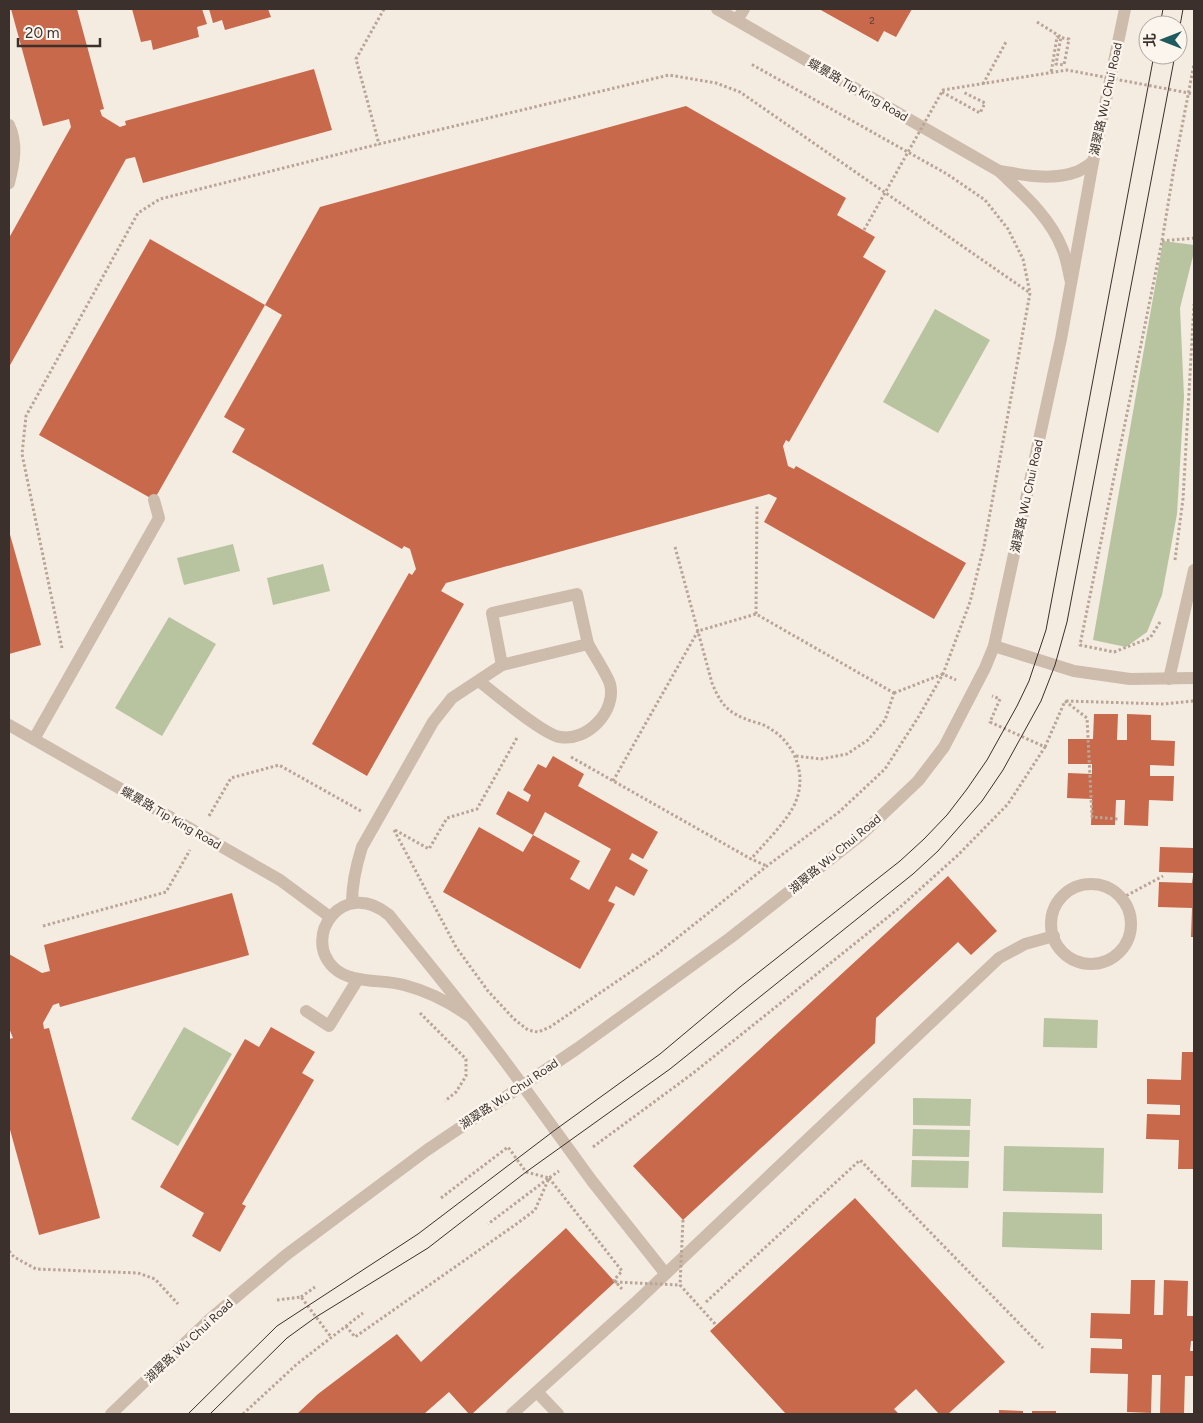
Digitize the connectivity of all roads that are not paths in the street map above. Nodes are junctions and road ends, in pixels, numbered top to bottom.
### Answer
1 (716, 9) edge
2 (744, 9) edge
3 (1125, 9) edge
4 (737, 20) junction
5 (9, 125) edge
6 (1093, 162) junction
7 (999, 171) junction
8 (9, 183) edge
9 (1071, 282) junction
10 (154, 500) dead end
11 (1194, 570) edge
12 (588, 644) junction
13 (994, 646) junction
14 (502, 665) junction
15 (1194, 678) edge
16 (1169, 679) junction
17 (479, 681) junction
18 (9, 725) edge
19 (34, 739) junction
20 (352, 903) junction
21 (330, 918) junction
22 (1054, 936) junction
23 (358, 979) junction
24 (306, 1011) dead end
25 (469, 1016) junction
26 (523, 1086) junction
27 (665, 1273) junction
28 (537, 1392) junction
29 (111, 1414) edge
30 (512, 1414) edge
31 (558, 1414) edge

1 - 4 street, 蝶景路 Tip King Road
2 - 4 street
3 - 6 street, 湖翠路 Wu Chui Road
4 - 7 street, 蝶景路 Tip King Road
5 - 8 street
6 - 7 street, 蝶景路 Tip King Road
6 - 9 street, 湖翠路 Wu Chui Road
7 - 9 street, 蝶景路 Tip King Road
9 - 13 street, 湖翠路 Wu Chui Road
10 - 19 street
11 - 16 street
12 - 14 street
12 - 14 street
12 - 17 street
13 - 16 street
13 - 26 street, 湖翠路 Wu Chui Road
14 - 17 street
15 - 16 street
17 - 20 street
18 - 19 street, 蝶景路 Tip King Road
19 - 21 street, 蝶景路 Tip King Road
20 - 21 street
20 - 25 street
21 - 23 street
22 - 22 street
22 - 27 street
23 - 24 street
23 - 25 street
25 - 26 street
26 - 27 street
26 - 29 street, 湖翠路 Wu Chui Road
27 - 28 street
28 - 30 street
28 - 31 street

